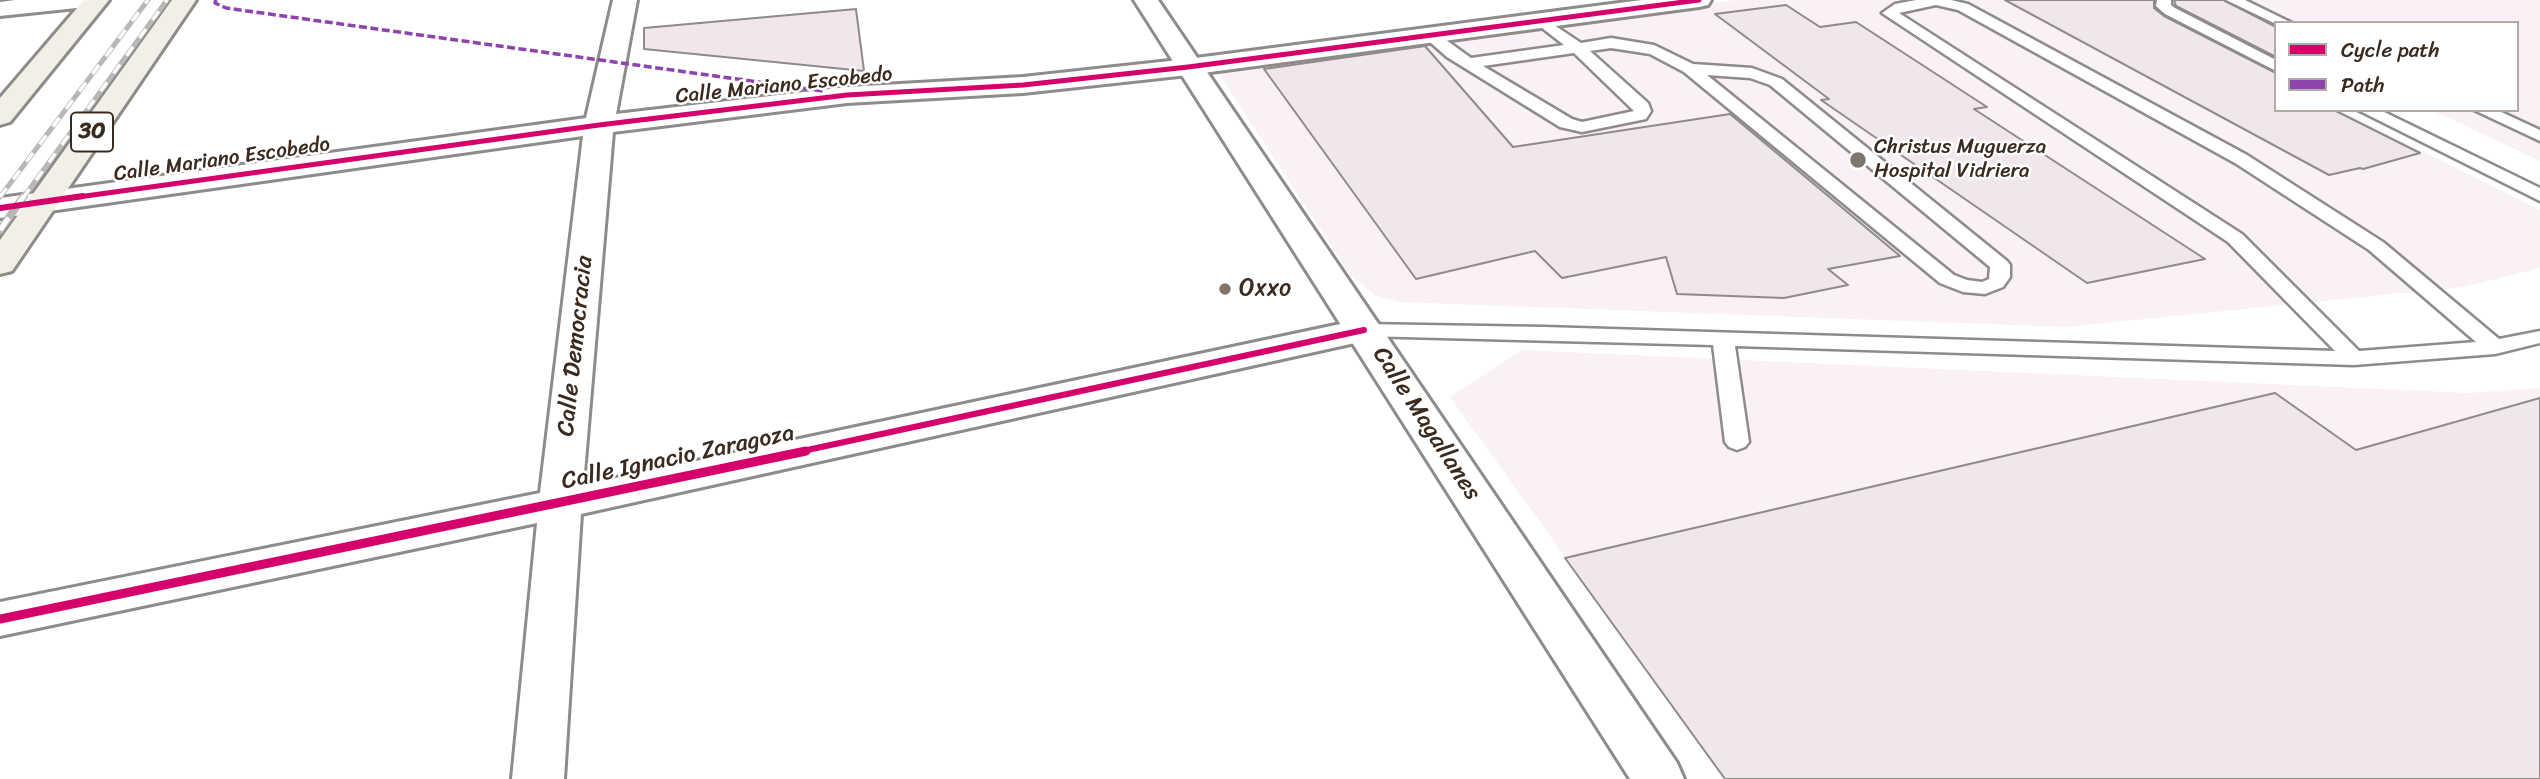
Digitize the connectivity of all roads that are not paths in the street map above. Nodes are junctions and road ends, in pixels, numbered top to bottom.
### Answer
1 (86, 0) edge
2 (97, 0) edge
3 (184, 0) edge
4 (625, 0) edge
5 (1146, 0) edge
6 (1699, 0) edge
7 (2164, 0) edge
8 (2233, 0) edge
9 (1650, 3) edge
10 (0, 9) edge
11 (1542, 21) junction
12 (2280, 21) edge
13 (1430, 35) junction
14 (1577, 47) junction
15 (1469, 63) junction
16 (2274, 65) edge
17 (1188, 67) junction
18 (1690, 69) junction
19 (2370, 112) edge
20 (2486, 112) edge
21 (0, 117) edge
22 (599, 125) junction
23 (2540, 136) edge
24 (2540, 195) edge
25 (43, 202) junction
26 (0, 208) edge
27 (0, 264) edge
28 (1364, 330) junction
29 (2540, 337) edge
30 (1723, 338) junction
31 (2495, 347) junction
32 (2354, 358) junction
33 (1737, 442) dead end
34 (560, 504) junction
35 (0, 619) edge
36 (538, 779) edge
37 (1658, 779) edge

1 - 10 street
2 - 21 main road
3 - 25 main road, 30
4 - 22 street, Calle Democracia
5 - 17 street, Calle Magallanes
6 - 9 street, Calle Mariano Escobedo
7 - 16 lane
8 - 12 lane
9 - 11 street, Calle Mariano Escobedo
11 - 13 street, Calle Mariano Escobedo
11 - 14 lane
13 - 15 lane
13 - 17 street, Calle Mariano Escobedo
14 - 15 lane
14 - 15 lane
14 - 18 lane
17 - 22 street, Calle Mariano Escobedo
17 - 28 street, Calle Magallanes
18 - 18 lane
19 - 24 lane
20 - 23 lane
22 - 25 street, Calle Mariano Escobedo
22 - 34 street, Calle Democracia
25 - 26 street, Calle Mariano Escobedo
25 - 27 main road, 30
28 - 30 lane
28 - 34 street, Calle Ignacio Zaragoza
28 - 37 street, Calle Magallanes
29 - 31 lane
30 - 32 lane
30 - 33 lane
31 - 32 lane
31 - 32 lane
34 - 35 street, Calle Ignacio Zaragoza
34 - 36 street, Calle Democracia

